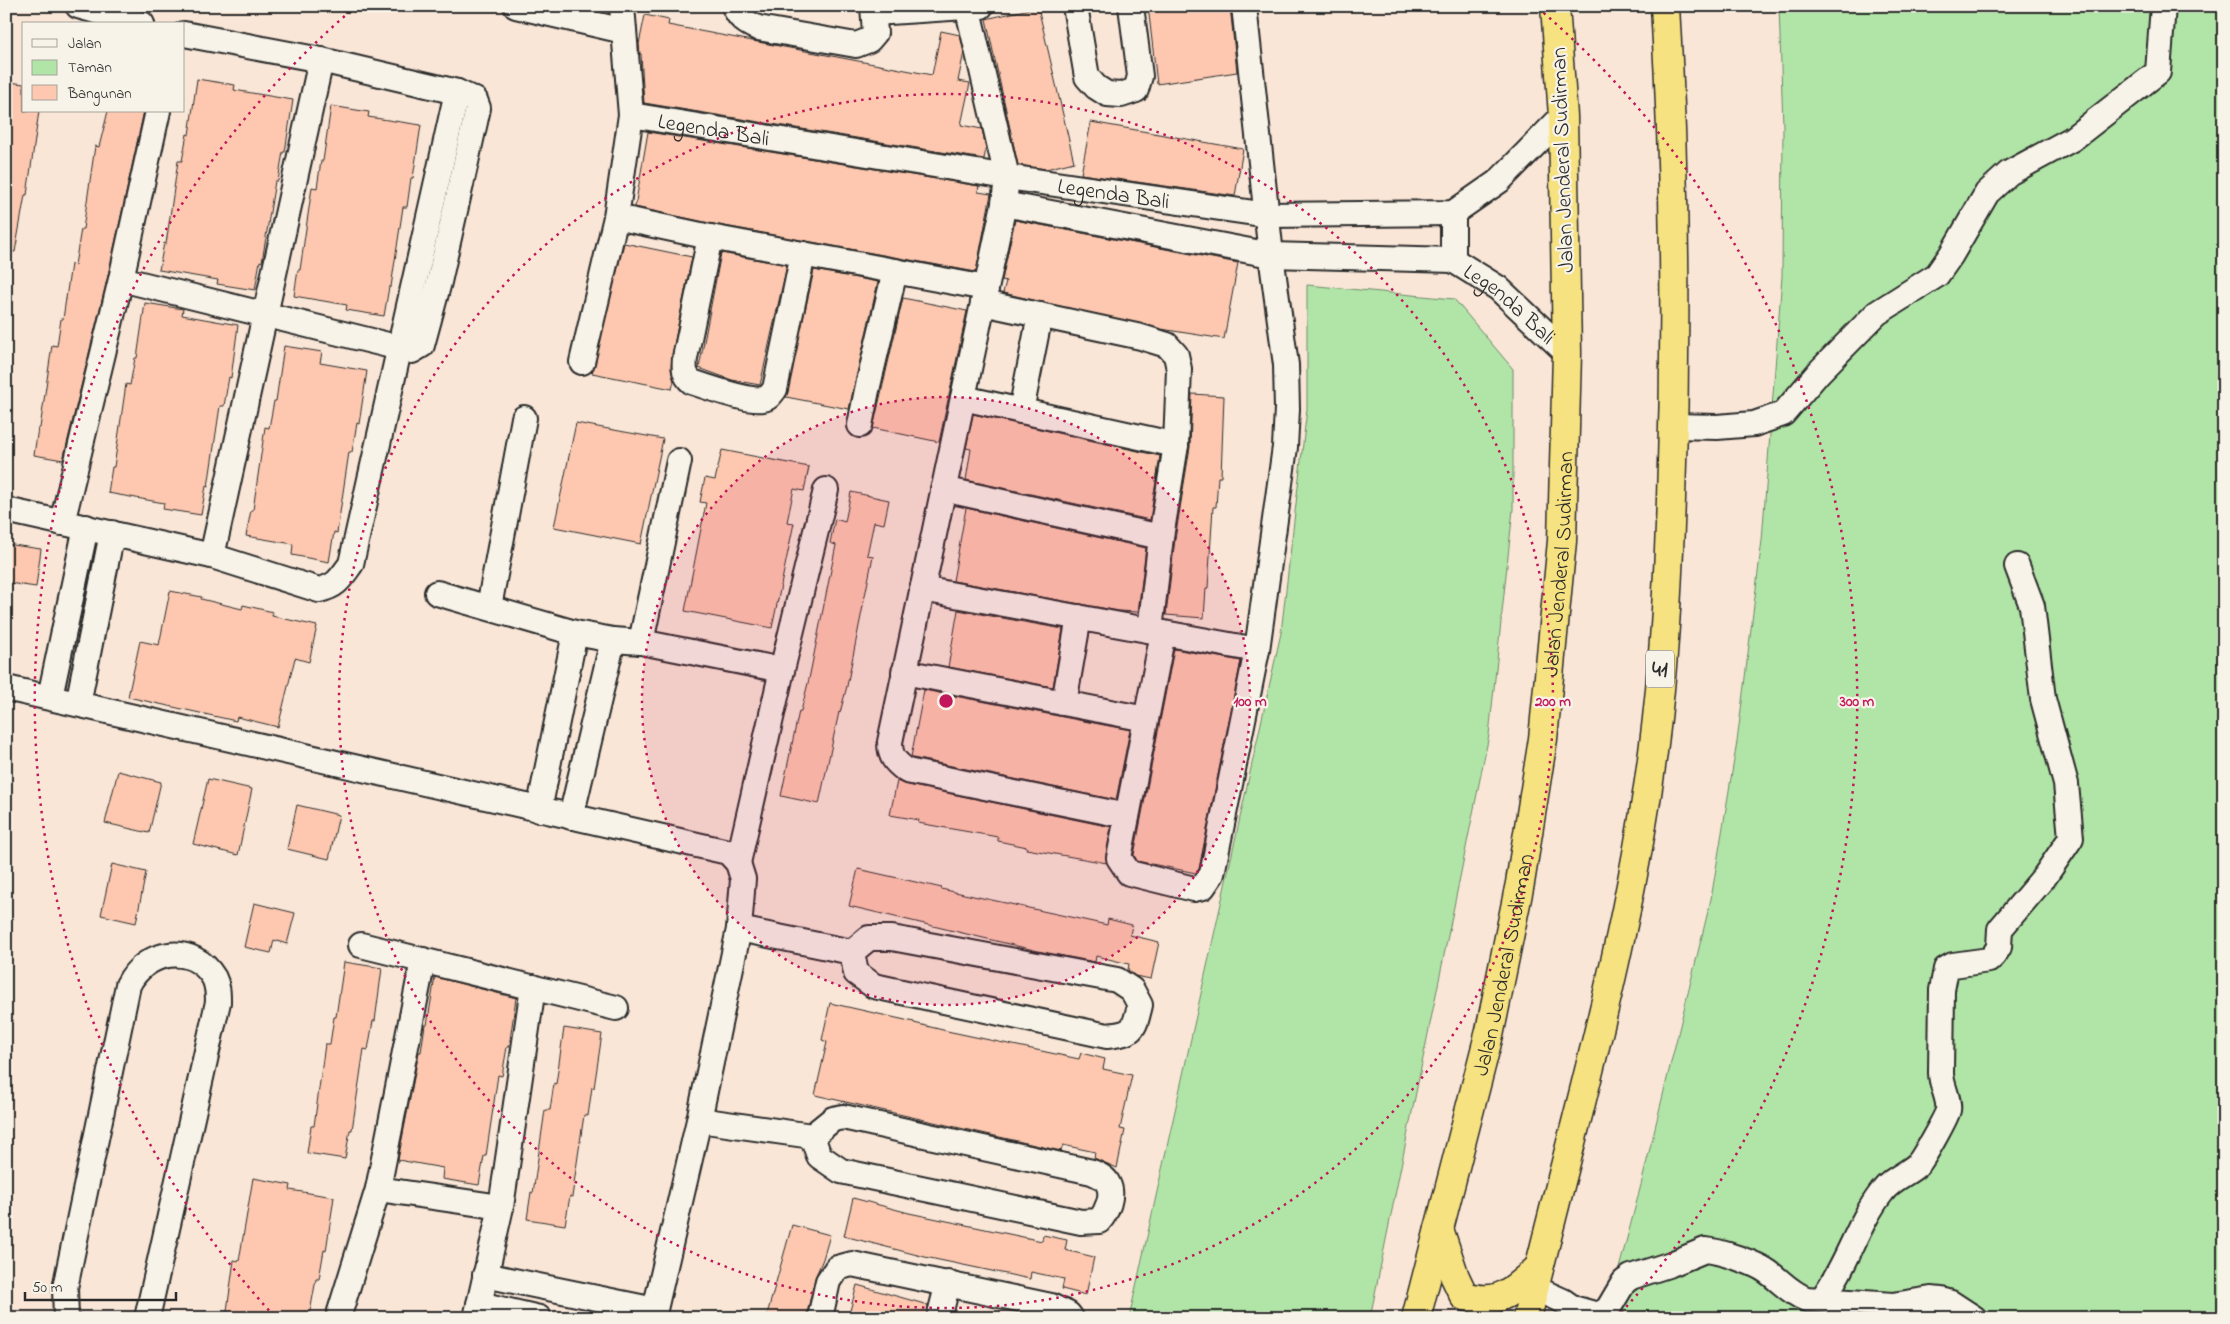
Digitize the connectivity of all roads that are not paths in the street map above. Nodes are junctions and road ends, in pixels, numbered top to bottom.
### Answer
1 (78, 6) edge
2 (516, 6) edge
3 (622, 6) edge
4 (734, 6) edge
5 (1075, 6) edge
6 (1131, 6) edge
7 (1244, 6) edge
8 (1554, 6) edge
9 (1665, 6) edge
10 (2164, 6) edge
11 (972, 7) edge
12 (874, 10) edge
13 (135, 22) edge
14 (624, 31) junction
15 (185, 34) edge
16 (321, 60) junction
17 (158, 112) edge
18 (632, 115) junction
19 (1563, 116) junction
20 (1007, 177) junction
21 (1004, 204) junction
22 (1453, 212) junction
23 (1268, 215) junction
24 (616, 217) junction
25 (710, 237) junction
26 (803, 254) junction
27 (1271, 255) junction
28 (1453, 260) junction
29 (895, 271) junction
30 (121, 279) junction
31 (984, 296) junction
32 (1040, 315) junction
33 (265, 316) junction
34 (398, 349) junction
35 (1567, 353) junction
36 (582, 362) dead end
37 (963, 398) junction
38 (1021, 411) junction
39 (524, 418) dead end
40 (860, 425) dead end
41 (1674, 426) junction
42 (1176, 445) junction
43 (679, 461) dead end
44 (943, 489) junction
45 (826, 490) dead end
46 (6, 510) edge
47 (62, 523) junction
48 (86, 527) junction
49 (112, 533) junction
50 (1161, 537) junction
51 (212, 556) junction
52 (2017, 566) dead end
53 (922, 589) junction
54 (437, 593) dead end
55 (490, 607) junction
56 (1079, 617) junction
57 (1157, 631) junction
58 (574, 633) junction
59 (613, 640) junction
60 (641, 642) junction
61 (1258, 650) junction
62 (782, 670) junction
63 (904, 672) junction
64 (6, 688) edge
65 (50, 697) junction
66 (1064, 703) junction
67 (78, 704) junction
68 (1146, 719) junction
69 (540, 810) junction
70 (1127, 816) junction
71 (571, 817) junction
72 (738, 864) junction
73 (739, 929) junction
74 (361, 945) dead end
75 (852, 952) junction
76 (423, 960) junction
77 (533, 987) junction
78 (616, 1008) dead end
79 (699, 1120) junction
80 (812, 1136) junction
81 (378, 1190) junction
82 (500, 1207) junction
83 (1439, 1229) junction
84 (485, 1275) junction
85 (1536, 1278) junction
86 (948, 1283) junction
87 (1822, 1299) junction
88 (477, 1311) edge
89 (654, 1314) edge
90 (66, 1318) edge
91 (147, 1318) edge
92 (338, 1318) edge
93 (539, 1318) edge
94 (820, 1318) edge
95 (939, 1318) edge
96 (1071, 1318) edge
97 (1416, 1318) edge
98 (1526, 1318) edge
99 (1974, 1318) edge

1 - 13 street
2 - 14 street
3 - 14 street
4 - 12 street
5 - 6 street
7 - 23 street
8 - 19 highway, Jalan Jenderal Sudirman
9 - 41 highway, 41
10 - 41 street
11 - 12 street
11 - 20 street
14 - 18 street
15 - 16 street
16 - 33 street
16 - 34 street
17 - 30 street
18 - 20 street, Legenda Bali
18 - 24 street
19 - 22 street
19 - 35 highway, Jalan Jenderal Sudirman
20 - 21 street
20 - 23 street, Legenda Bali
21 - 27 street, Legenda Bali
21 - 31 street
22 - 23 street, Legenda Bali
22 - 28 street
23 - 27 street
24 - 25 street
24 - 36 street
25 - 26 street
25 - 26 street
26 - 29 street
27 - 28 street, Legenda Bali
27 - 61 street
28 - 35 street, Legenda Bali
29 - 31 street
29 - 40 street
30 - 33 street
30 - 47 street
31 - 32 street
31 - 37 street
32 - 38 street
32 - 42 street
33 - 34 street
33 - 51 street
34 - 51 street
35 - 83 highway, Jalan Jenderal Sudirman
37 - 38 street
37 - 44 street
38 - 42 street
39 - 55 street
41 - 85 highway, 41
42 - 50 street
43 - 60 street
44 - 50 street
44 - 53 street
45 - 62 street
46 - 47 street
47 - 48 street
48 - 49 street
48 - 65 street
49 - 51 street
49 - 67 street
50 - 57 street
52 - 87 street
53 - 56 street
53 - 63 street
54 - 55 street
55 - 58 street
56 - 57 street
56 - 66 street
57 - 61 street
57 - 68 street
58 - 59 street
58 - 69 street
59 - 60 street
59 - 71 street
60 - 62 street
61 - 70 street
62 - 72 street
63 - 66 street
63 - 70 street
64 - 65 street
65 - 67 street
66 - 68 street
67 - 69 street
68 - 70 street
69 - 71 street
71 - 72 street
72 - 73 street
73 - 75 street
73 - 79 street
74 - 76 street
75 - 75 street
76 - 77 street
76 - 81 street
77 - 78 street
77 - 82 street
79 - 80 street
79 - 89 street
80 - 80 street
81 - 82 street
81 - 92 street
82 - 84 street
83 - 85 highway
83 - 97 highway, Jalan Jenderal Sudirman
84 - 88 street
84 - 89 street
85 - 87 street
85 - 98 highway, 41
86 - 94 street
86 - 95 street
86 - 96 street
87 - 99 street
88 - 93 street
90 - 91 street

